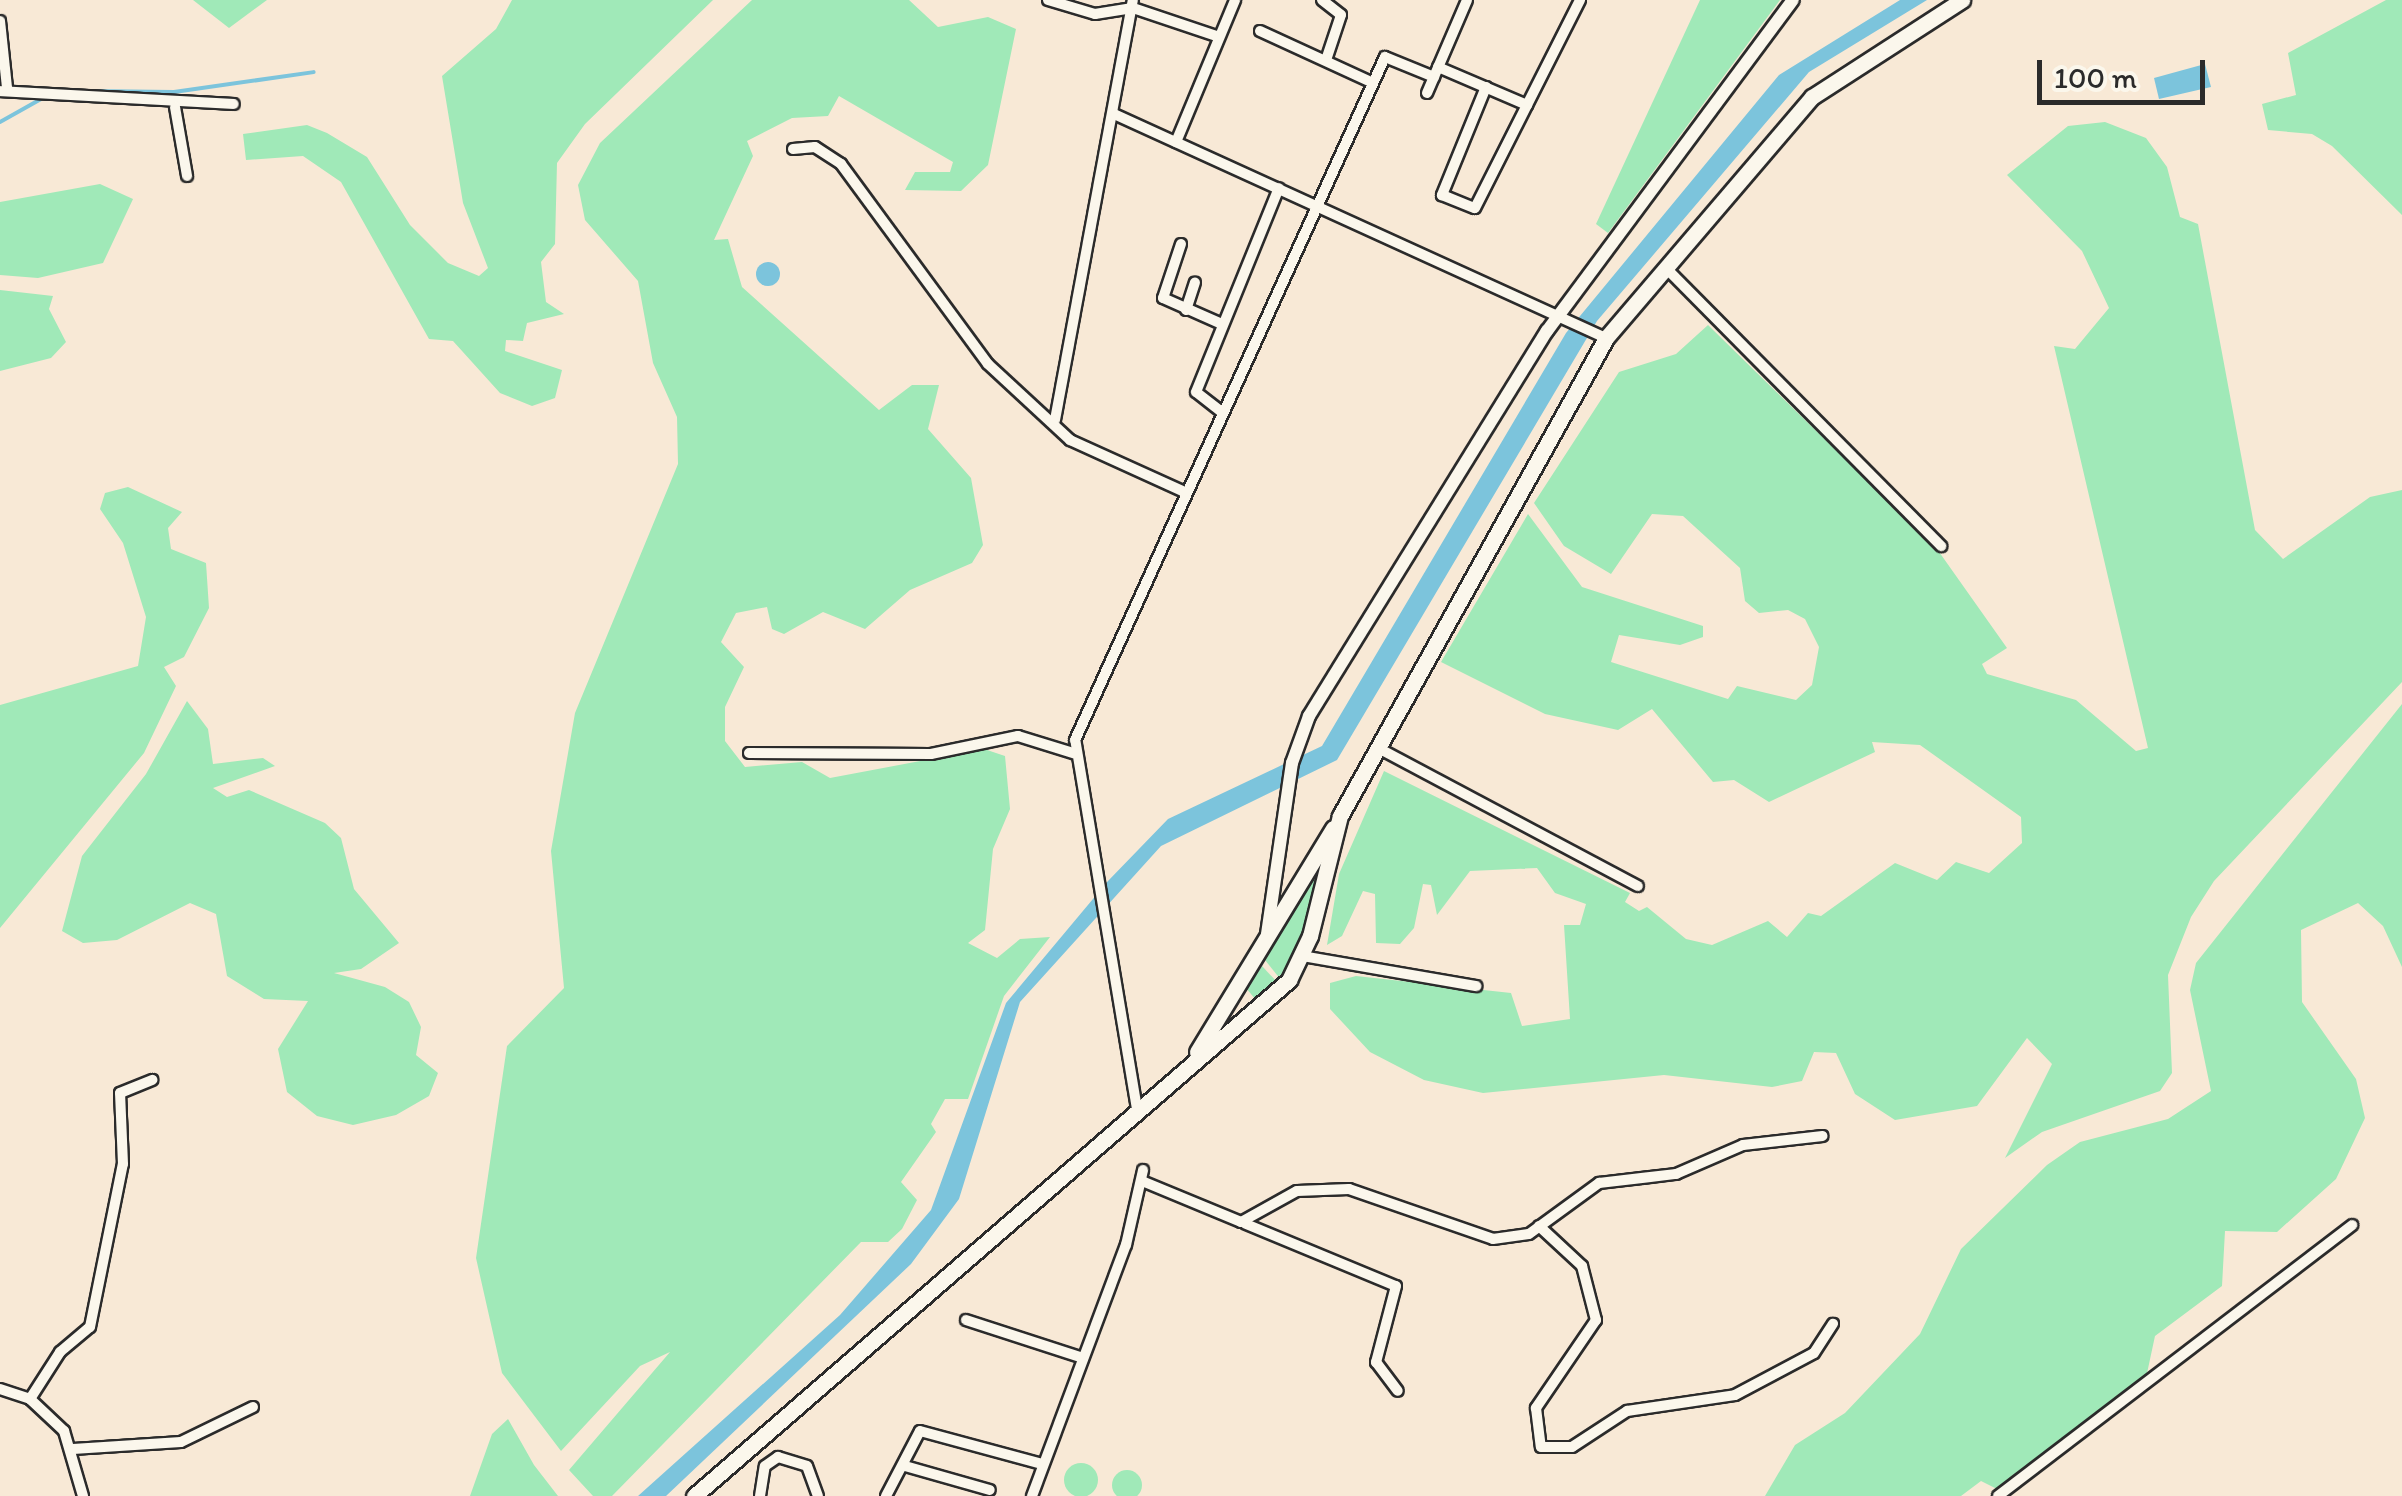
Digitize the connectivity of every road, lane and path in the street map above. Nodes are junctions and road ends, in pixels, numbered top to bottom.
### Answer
1 (1048, 0) edge
2 (1235, 0) edge
3 (1322, 0) edge
4 (1468, 0) edge
5 (1580, 0) edge
6 (1793, 0) edge
7 (1962, 0) edge
8 (1133, 4) edge
9 (0, 20) edge
10 (1260, 31) dead end
11 (1216, 36) junction
12 (1326, 60) junction
13 (1436, 72) junction
14 (1374, 83) junction
15 (1486, 88) junction
16 (3, 90) edge
17 (1427, 92) dead end
18 (234, 104) dead end
19 (1527, 105) junction
20 (176, 107) junction
21 (1114, 114) junction
22 (1176, 142) junction
23 (793, 149) dead end
24 (187, 176) dead end
25 (1279, 188) junction
26 (1318, 206) junction
27 (1181, 244) dead end
28 (1667, 269) junction
29 (1196, 282) dead end
30 (1186, 310) junction
31 (1565, 316) junction
32 (1222, 324) junction
33 (1601, 335) junction
34 (1224, 413) junction
35 (1054, 420) junction
36 (1187, 494) junction
37 (1942, 546) dead end
38 (1380, 749) junction
39 (749, 753) dead end
40 (1073, 753) junction
41 (1340, 816) junction
42 (1638, 886) dead end
43 (1267, 937) junction
44 (1302, 956) junction
45 (1476, 986) dead end
46 (1190, 1064) junction
47 (153, 1080) dead end
48 (1137, 1109) junction
49 (1822, 1136) dead end
50 (1241, 1222) junction
51 (2352, 1225) dead end
52 (1539, 1226) junction
53 (966, 1320) dead end
54 (1832, 1324) dead end
55 (1083, 1358) junction
56 (0, 1389) edge
57 (1398, 1391) dead end
58 (30, 1399) junction
59 (253, 1407) dead end
60 (73, 1449) junction
61 (1042, 1464) junction
62 (906, 1466) junction
63 (990, 1490) dead end
64 (83, 1496) edge
65 (694, 1496) edge
66 (760, 1496) edge
67 (818, 1496) edge
68 (886, 1496) edge
69 (1033, 1496) edge
70 (1998, 1496) edge

1 - 8 street
2 - 11 street
3 - 12 street
4 - 13 street
5 - 19 street
6 - 31 street
7 - 28 main road
8 - 11 street
8 - 21 street
9 - 16 street
10 - 12 street
11 - 22 street
12 - 14 street
13 - 14 street
13 - 15 street
13 - 17 street
14 - 26 street
15 - 19 street
15 - 19 street
16 - 20 street
18 - 20 street
20 - 24 street
21 - 22 street
21 - 35 street
22 - 25 street
23 - 35 street
25 - 26 street
25 - 32 street
26 - 31 street
26 - 34 street
27 - 30 street
28 - 33 main road
28 - 37 street
29 - 30 street
30 - 32 street
31 - 33 street
31 - 43 street
32 - 34 street
33 - 38 main road
34 - 36 street
35 - 36 street
36 - 40 street
38 - 41 main road
38 - 42 street
39 - 40 street
40 - 48 street
41 - 43 main road
41 - 44 main road
43 - 46 main road
44 - 45 street
44 - 46 main road
46 - 48 main road
47 - 58 street
48 - 65 main road
49 - 52 street
50 - 52 street
50 - 55 street
50 - 57 street
51 - 70 street
52 - 54 street
53 - 55 street
55 - 61 street
56 - 58 street
58 - 60 street
59 - 60 street
60 - 64 street
61 - 62 street
61 - 69 street
62 - 63 street
62 - 68 street
66 - 67 street

